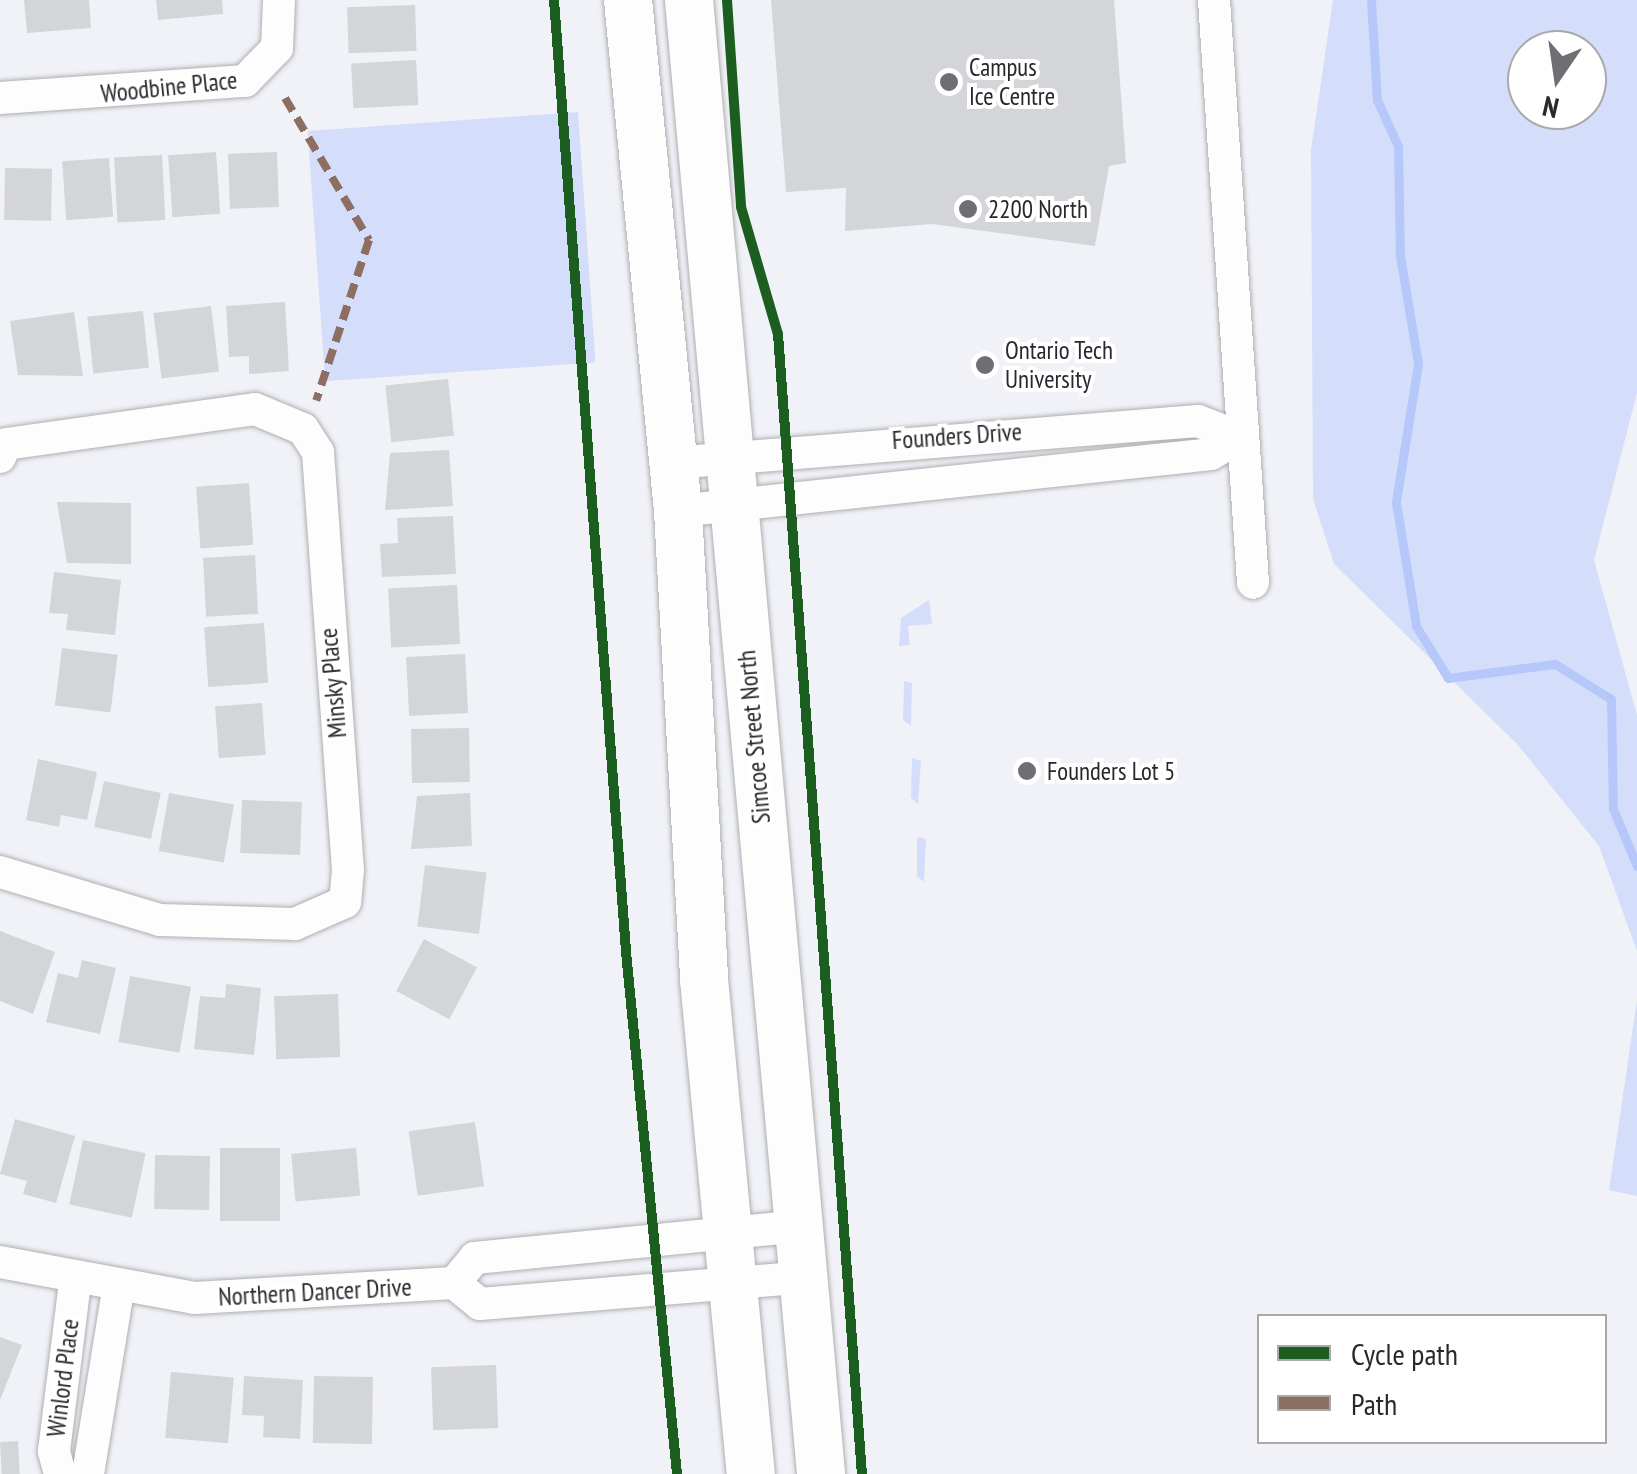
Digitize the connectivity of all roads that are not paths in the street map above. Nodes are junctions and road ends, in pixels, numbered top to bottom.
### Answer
1 (279, 0) edge
2 (628, 0) edge
3 (689, 0) edge
4 (1214, 0) edge
5 (0, 98) edge
6 (1240, 437) junction
7 (727, 456) junction
8 (0, 457) edge
9 (672, 463) junction
10 (732, 505) junction
11 (678, 511) junction
12 (1253, 583) dead end
13 (0, 872) edge
14 (801, 1226) junction
15 (730, 1230) junction
16 (0, 1262) edge
17 (767, 1279) junction
18 (74, 1282) junction
19 (454, 1283) junction
20 (118, 1290) junction
21 (60, 1474) edge
22 (88, 1474) edge
23 (751, 1474) edge
24 (778, 1474) edge
25 (822, 1474) edge

1 - 5 street, Woodbine Place
2 - 9 main road, Simcoe Street North
3 - 7 main road, Simcoe Street North
4 - 6 street
6 - 7 street, Founders Drive
6 - 10 street, Founders Drive
6 - 12 street
7 - 9 street, Founders Drive
7 - 10 main road, Simcoe Street North
8 - 13 street, Minsky Place
9 - 11 main road, Simcoe Street North
10 - 11 street, Founders Drive
10 - 14 main road, Simcoe Street North
11 - 15 main road, Simcoe Street North
14 - 15 street
14 - 17 main road, Simcoe Street North
15 - 17 main road, Simcoe Street North
15 - 19 street
16 - 18 street, Northern Dancer Drive
17 - 19 street, Northern Dancer Drive
17 - 23 main road, Simcoe Street North
17 - 24 main road
17 - 25 main road, Simcoe Street North
18 - 20 street, Northern Dancer Drive
18 - 21 street, Winlord Place
19 - 20 street, Northern Dancer Drive
20 - 22 street, Winlord Place

